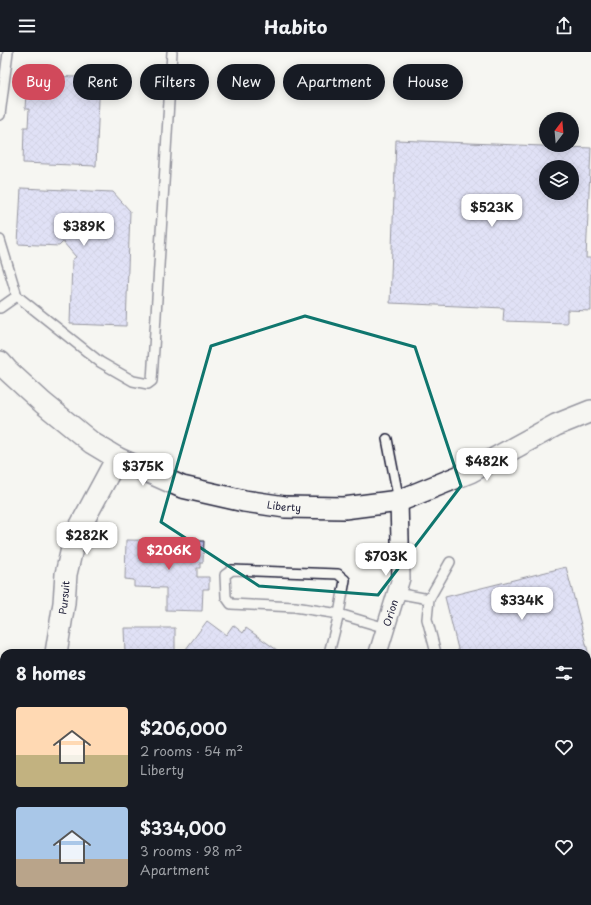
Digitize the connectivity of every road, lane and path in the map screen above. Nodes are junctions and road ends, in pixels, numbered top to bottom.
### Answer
1 (8, 52) edge
2 (172, 52) edge
3 (0, 115) edge
4 (0, 240) edge
5 (17, 296) junction
6 (0, 308) edge
7 (0, 362) edge
8 (591, 411) edge
9 (387, 439) dead end
10 (117, 458) junction
11 (399, 501) junction
12 (450, 562) dead end
13 (396, 593) junction
14 (429, 599) junction
15 (339, 614) junction
16 (386, 628) junction
17 (57, 649) edge
18 (330, 649) edge
19 (379, 649) edge
20 (433, 649) edge

1 - 3 lane
2 - 5 lane
4 - 5 lane
5 - 6 lane
7 - 10 street, Liberty
8 - 11 street, Liberty
9 - 11 lane
10 - 11 street, Liberty
10 - 17 street, Pursuit
11 - 13 street, Orion
12 - 14 lane
13 - 14 lane
13 - 16 street, Orion
14 - 20 lane
15 - 15 lane
15 - 16 lane
15 - 18 lane
16 - 19 street, Orion

